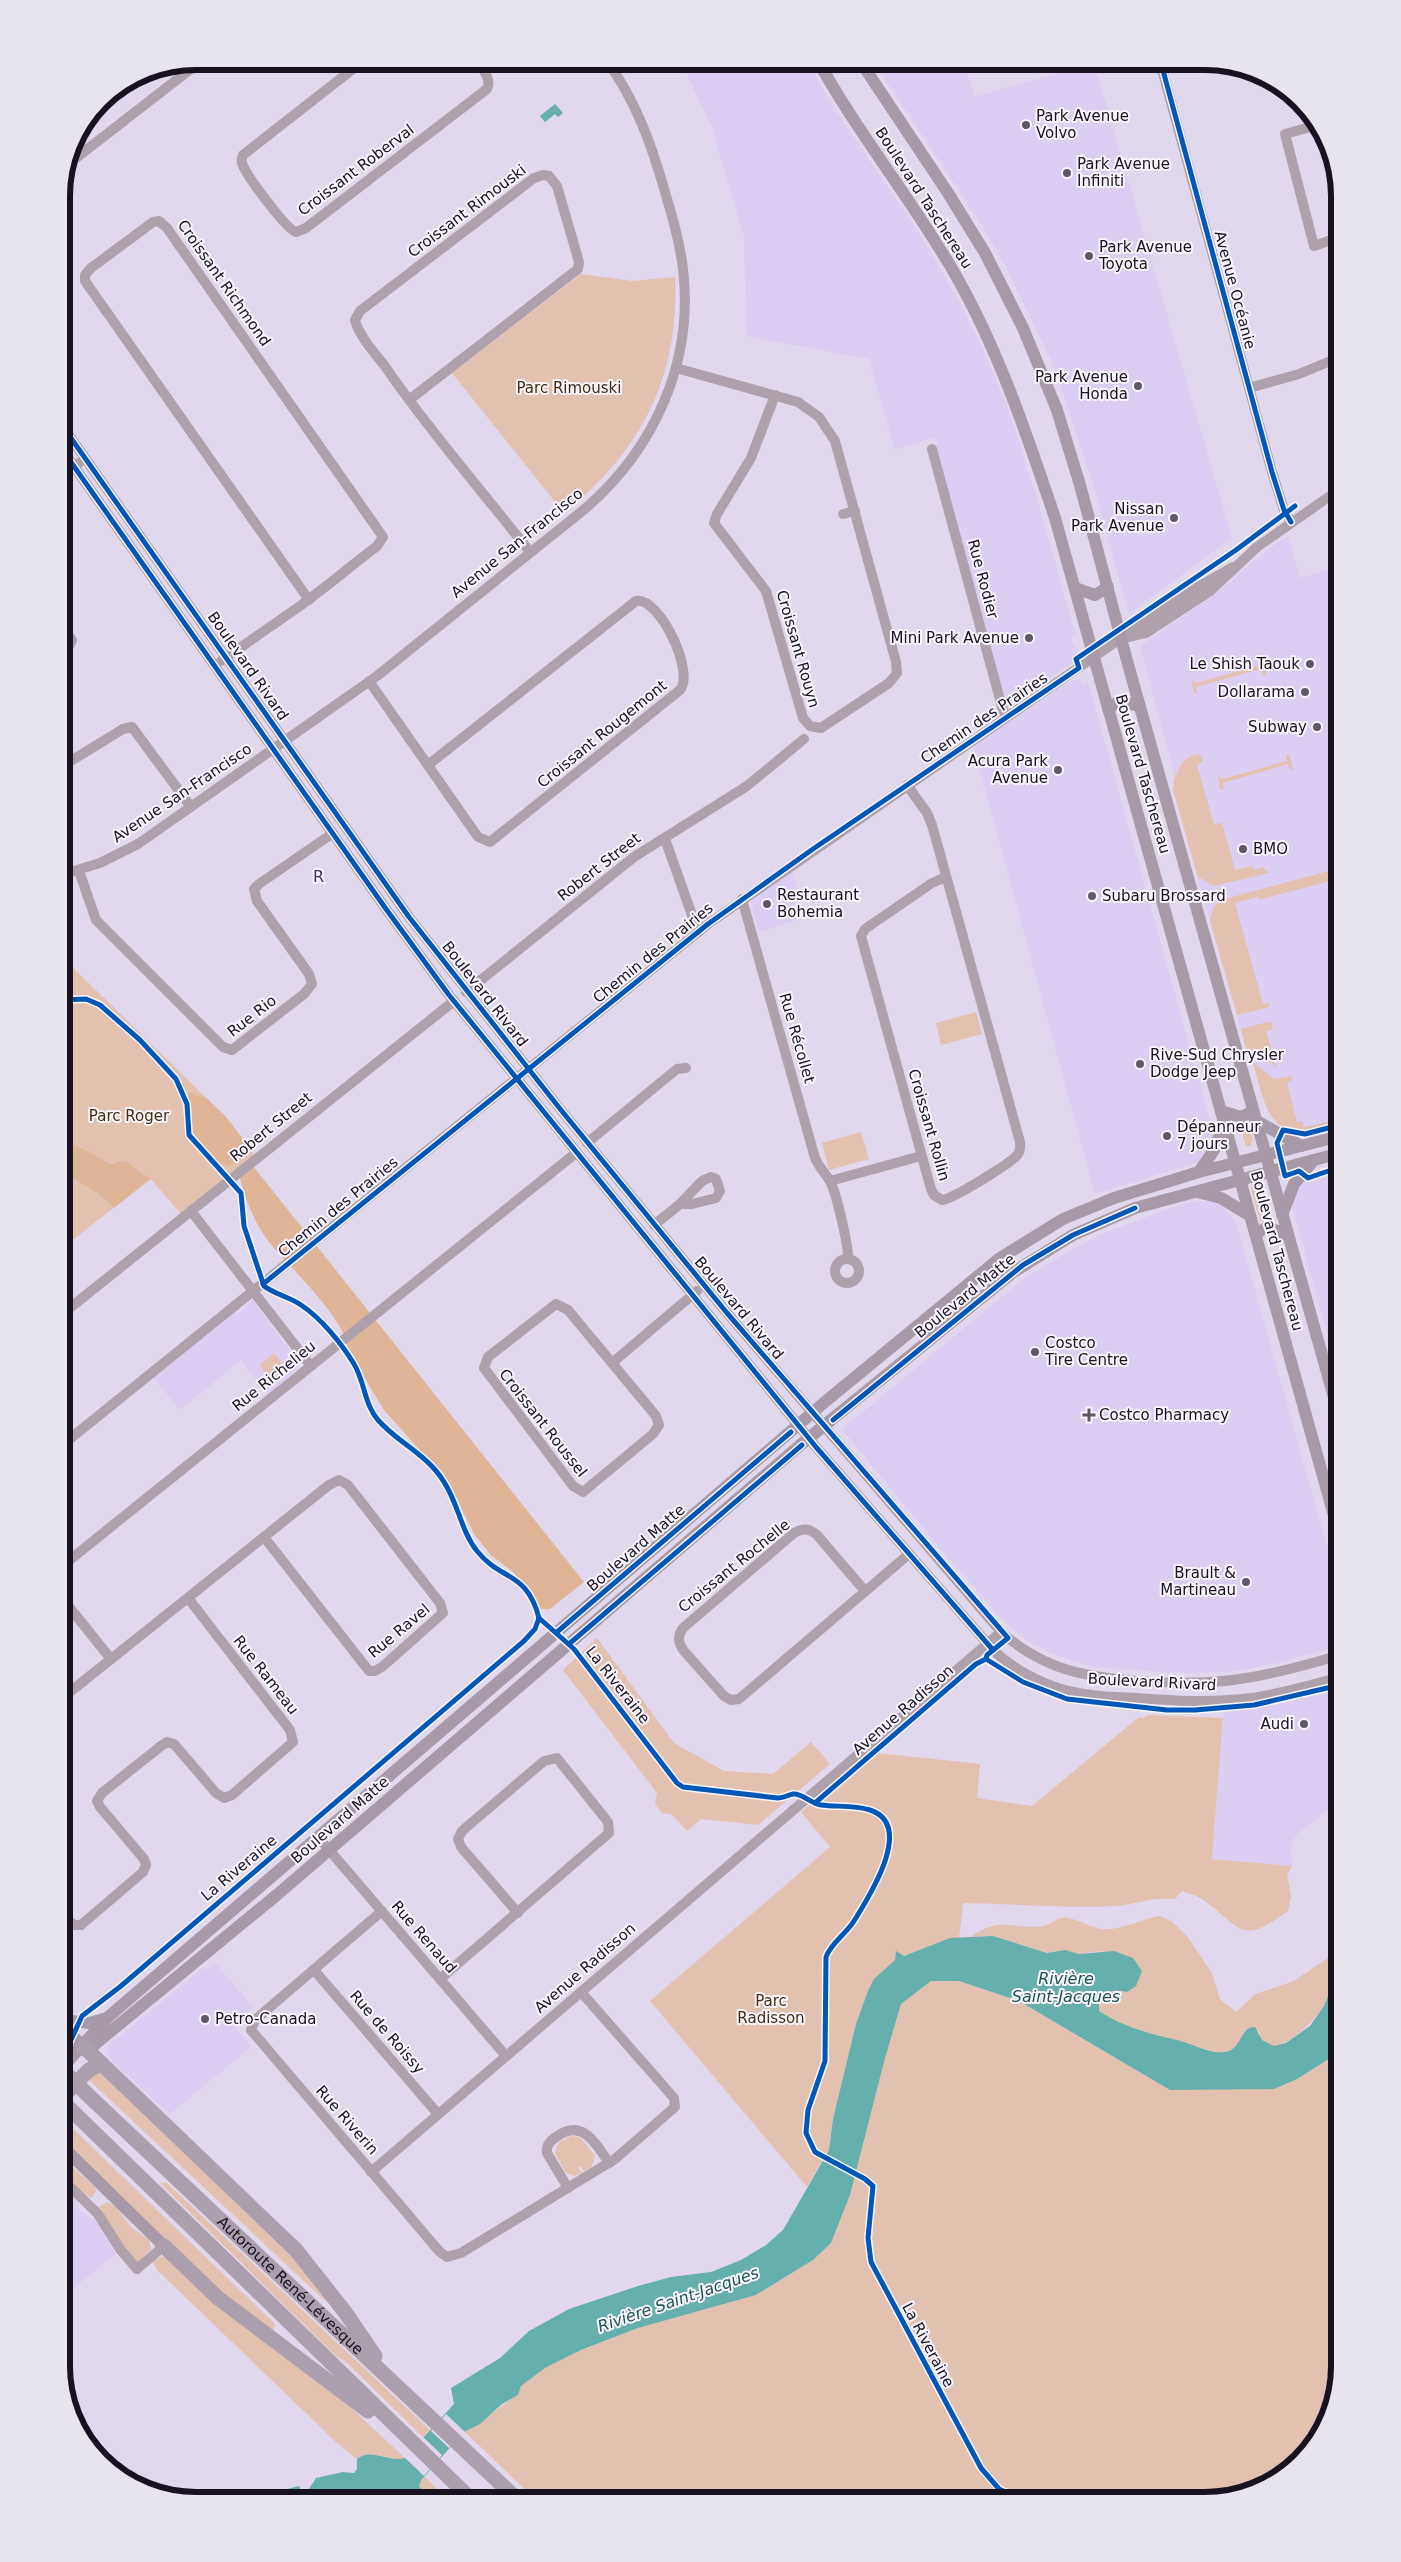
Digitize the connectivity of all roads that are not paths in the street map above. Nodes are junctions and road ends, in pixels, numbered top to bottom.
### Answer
1 (189, 70) edge
2 (352, 70) edge
3 (483, 70) edge
4 (613, 70) edge
5 (823, 70) edge
6 (865, 70) edge
7 (1164, 70) edge
8 (1310, 127) edge
9 (76, 158) edge
10 (1331, 240) edge
11 (1331, 362) edge
12 (676, 368) junction
13 (1249, 388) junction
14 (775, 395) junction
15 (409, 400) junction
16 (70, 435) edge
17 (932, 449) dead end
18 (86, 458) junction
19 (70, 460) edge
20 (74, 466) junction
21 (70, 469) edge
22 (1331, 495) edge
23 (855, 511) junction
24 (843, 514) dead end
25 (1292, 522) junction
26 (530, 552) junction
27 (1108, 587) junction
28 (1075, 588) junction
29 (309, 600) junction
30 (1122, 638) junction
31 (226, 658) junction
32 (1094, 658) junction
33 (214, 665) junction
34 (369, 681) junction
35 (1140, 706) junction
36 (1108, 709) junction
37 (1006, 717) junction
38 (804, 739) dead end
39 (285, 740) junction
40 (274, 748) junction
41 (70, 762) edge
42 (428, 765) junction
43 (907, 785) junction
44 (191, 807) junction
45 (332, 833) junction
46 (665, 839) junction
47 (79, 871) junction
48 (70, 873) edge
49 (946, 877) junction
50 (742, 899) junction
51 (698, 932) junction
52 (466, 992) junction
53 (454, 1000) junction
54 (686, 1068) dead end
55 (528, 1069) junction
56 (516, 1078) junction
57 (1254, 1115) junction
58 (1223, 1116) junction
59 (1331, 1138) edge
60 (587, 1143) junction
61 (1301, 1146) junction
62 (576, 1153) junction
63 (1331, 1155) edge
64 (921, 1156) junction
65 (1265, 1156) junction
66 (1314, 1160) junction
67 (1236, 1164) junction
68 (1269, 1171) junction
69 (1199, 1172) junction
70 (1240, 1179) junction
71 (830, 1181) junction
72 (1196, 1192) junction
73 (680, 1204) dead end
74 (192, 1212) junction
75 (1249, 1215) junction
76 (1282, 1215) junction
77 (654, 1225) junction
78 (1255, 1234) junction
79 (1287, 1235) junction
80 (848, 1259) dead end
81 (704, 1286) junction
82 (253, 1292) junction
83 (693, 1295) junction
84 (70, 1308) edge
85 (612, 1363) junction
86 (311, 1366) junction
87 (1331, 1389) edge
88 (812, 1413) junction
89 (799, 1424) junction
90 (825, 1427) junction
91 (810, 1438) junction
92 (70, 1439) edge
93 (1331, 1505) edge
94 (264, 1537) junction
95 (909, 1554) junction
96 (70, 1560) edge
97 (866, 1592) junction
98 (188, 1598) junction
99 (70, 1607) edge
100 (1001, 1632) junction
101 (986, 1644) junction
102 (1331, 1658) edge
103 (111, 1659) junction
104 (1331, 1680) edge
105 (70, 1692) edge
106 (318, 1838) junction
107 (330, 1850) junction
108 (382, 1911) junction
109 (518, 1913) junction
110 (70, 1922) edge
111 (314, 1970) junction
112 (440, 1979) junction
113 (581, 1992) junction
114 (107, 2018) junction
115 (70, 2022) edge
116 (70, 2035) edge
117 (84, 2047) junction
118 (506, 2056) junction
119 (70, 2060) edge
120 (102, 2064) junction
121 (70, 2078) edge
122 (70, 2089) edge
123 (70, 2109) edge
124 (438, 2114) junction
125 (70, 2154) edge
126 (609, 2163) junction
127 (372, 2172) junction
128 (70, 2187) edge
129 (568, 2188) junction
130 (164, 2246) junction
131 (391, 2380) junction
132 (416, 2446) junction
133 (464, 2492) edge
134 (510, 2492) edge

1 - 9 street
2 - 3 street, Croissant Roberval
4 - 12 street, Avenue San-Francisco
5 - 28 main road, Boulevard Taschereau
6 - 27 main road, Boulevard Taschereau
7 - 13 street, Avenue Océanie
8 - 10 street
11 - 13 street
12 - 14 street, Croissant Rouyn
12 - 26 street, Avenue San-Francisco
13 - 25 street, Avenue Océanie
14 - 23 street, Croissant Rouyn
14 - 23 street, Croissant Rouyn
15 - 15 street, Croissant Rimouski
15 - 26 street, Croissant Rimouski
16 - 18 street, Boulevard Rivard
17 - 37 street, Rue Rodier
18 - 20 street
18 - 31 street, Boulevard Rivard
19 - 20 street, Boulevard Rivard
20 - 21 street
20 - 33 street, Boulevard Rivard
22 - 25 street, Chemin des Prairies
23 - 24 street
25 - 30 street, Chemin des Prairies
26 - 34 street, Avenue San-Francisco
27 - 28 main road
27 - 30 main road, Boulevard Taschereau
28 - 32 main road, Boulevard Taschereau
29 - 29 street, Croissant Richmond
29 - 31 street, Croissant Richmond
30 - 32 street, Chemin des Prairies
30 - 35 main road, Boulevard Taschereau
31 - 33 street, Croissant Richmond
31 - 39 street, Boulevard Rivard
32 - 36 main road, Boulevard Taschereau
32 - 37 street, Chemin des Prairies
33 - 40 street, Boulevard Rivard
34 - 39 street, Avenue San-Francisco
34 - 42 street, Croissant Rougemont
35 - 36 main road
35 - 57 main road, Boulevard Taschereau
36 - 58 main road, Boulevard Taschereau
37 - 43 street, Chemin des Prairies
38 - 46 street, Robert Street
39 - 40 street, Avenue San-Francisco
39 - 52 street, Boulevard Rivard
40 - 44 street, Avenue San-Francisco
40 - 45 street, Boulevard Rivard
41 - 44 street
42 - 42 street, Croissant Rougemont
43 - 49 street, Croissant Rollin
43 - 50 street, Chemin des Prairies
44 - 47 street, Avenue San-Francisco
45 - 47 street, Rue Rio
45 - 53 street, Boulevard Rivard
46 - 51 street
46 - 52 street, Robert Street
47 - 48 street, Avenue San-Francisco
49 - 64 street, Croissant Rollin
49 - 64 street, Croissant Rollin
50 - 51 street, Chemin des Prairies
50 - 71 street, Rue Récollet
51 - 55 street, Chemin des Prairies
52 - 55 street, Boulevard Rivard
53 - 56 street, Boulevard Rivard
53 - 74 street, Robert Street
54 - 60 street
55 - 56 street, Chemin des Prairies
55 - 60 street, Boulevard Rivard
56 - 62 street, Boulevard Rivard
56 - 82 street, Chemin des Prairies
57 - 58 main road
57 - 61 main road
57 - 65 main road, Boulevard Taschereau
58 - 67 main road, Boulevard Taschereau
58 - 69 main road
59 - 61 main road, Boulevard Matte
60 - 77 street, Boulevard Rivard
61 - 65 main road, Boulevard Matte
62 - 83 street, Boulevard Rivard
62 - 86 street, Rue Richelieu
63 - 66 main road, Boulevard Matte
64 - 71 street
65 - 67 main road, Boulevard Matte
65 - 68 main road, Boulevard Taschereau
66 - 68 main road, Boulevard Matte
66 - 76 main road
67 - 69 main road, Boulevard Matte
67 - 70 main road, Boulevard Taschereau
68 - 70 main road, Boulevard Matte
68 - 76 main road, Boulevard Taschereau
69 - 88 main road, Boulevard Matte
70 - 72 main road, Boulevard Matte
70 - 75 main road, Boulevard Taschereau
71 - 80 street, Rue Récollet
72 - 75 main road
72 - 90 main road, Boulevard Matte
73 - 77 street
74 - 82 street
74 - 84 street, Robert Street
75 - 78 main road, Boulevard Taschereau
76 - 79 main road, Boulevard Taschereau
77 - 81 street, Boulevard Rivard
78 - 79 main road
78 - 93 main road, Boulevard Taschereau
79 - 87 main road, Boulevard Taschereau
81 - 83 street
81 - 88 street, Boulevard Rivard
82 - 86 street
82 - 92 street, Chemin des Prairies
83 - 85 street
83 - 89 street, Boulevard Rivard
85 - 85 street, Croissant Roussel
86 - 96 street, Rue Richelieu
88 - 89 main road, Boulevard Matte
88 - 90 street, Boulevard Rivard
89 - 91 street, Boulevard Rivard
89 - 106 main road, Boulevard Matte
90 - 91 main road, Boulevard Matte
90 - 100 street, Boulevard Rivard
91 - 95 street, Boulevard Rivard
91 - 107 main road, Boulevard Matte
94 - 94 street, Rue Ravel
94 - 98 street, Rue Ravel
95 - 97 street, Croissant Rochelle
95 - 101 street, Boulevard Rivard
97 - 97 street, Croissant Rochelle
98 - 103 street, Rue Ravel
98 - 110 street, Rue Rameau
99 - 103 street
100 - 101 street, Avenue Radisson
100 - 102 street, Boulevard Rivard
101 - 104 street, Boulevard Rivard
101 - 113 street, Avenue Radisson
103 - 105 street, Rue Ravel
106 - 107 street, Rue Renaud
106 - 114 main road, Boulevard Matte
107 - 108 street, Rue Renaud
107 - 117 main road, Boulevard Matte
108 - 111 street, Rue Riverin
108 - 112 street, Rue Renaud
109 - 109 street
109 - 112 street
111 - 124 street, Rue de Roissy
111 - 127 street, Rue Riverin
112 - 118 street, Rue Renaud
113 - 118 street, Avenue Radisson
113 - 126 street, Rue Riverin
114 - 115 main road
114 - 117 main road, Boulevard Matte
116 - 117 main road
117 - 119 main road, Boulevard Matte
117 - 120 highway
118 - 124 street, Avenue Radisson
120 - 122 highway
120 - 131 highway
121 - 131 highway, Autoroute René-Lévesque, bridge
123 - 132 highway, Autoroute René-Lévesque
124 - 127 street, Avenue Radisson
125 - 130 main road
126 - 129 street, Rue Riverin
126 - 129 street
127 - 129 street, Rue Riverin
128 - 130 street
130 - 132 highway
131 - 134 highway, Autoroute René-Lévesque
132 - 133 highway, Autoroute René-Lévesque

